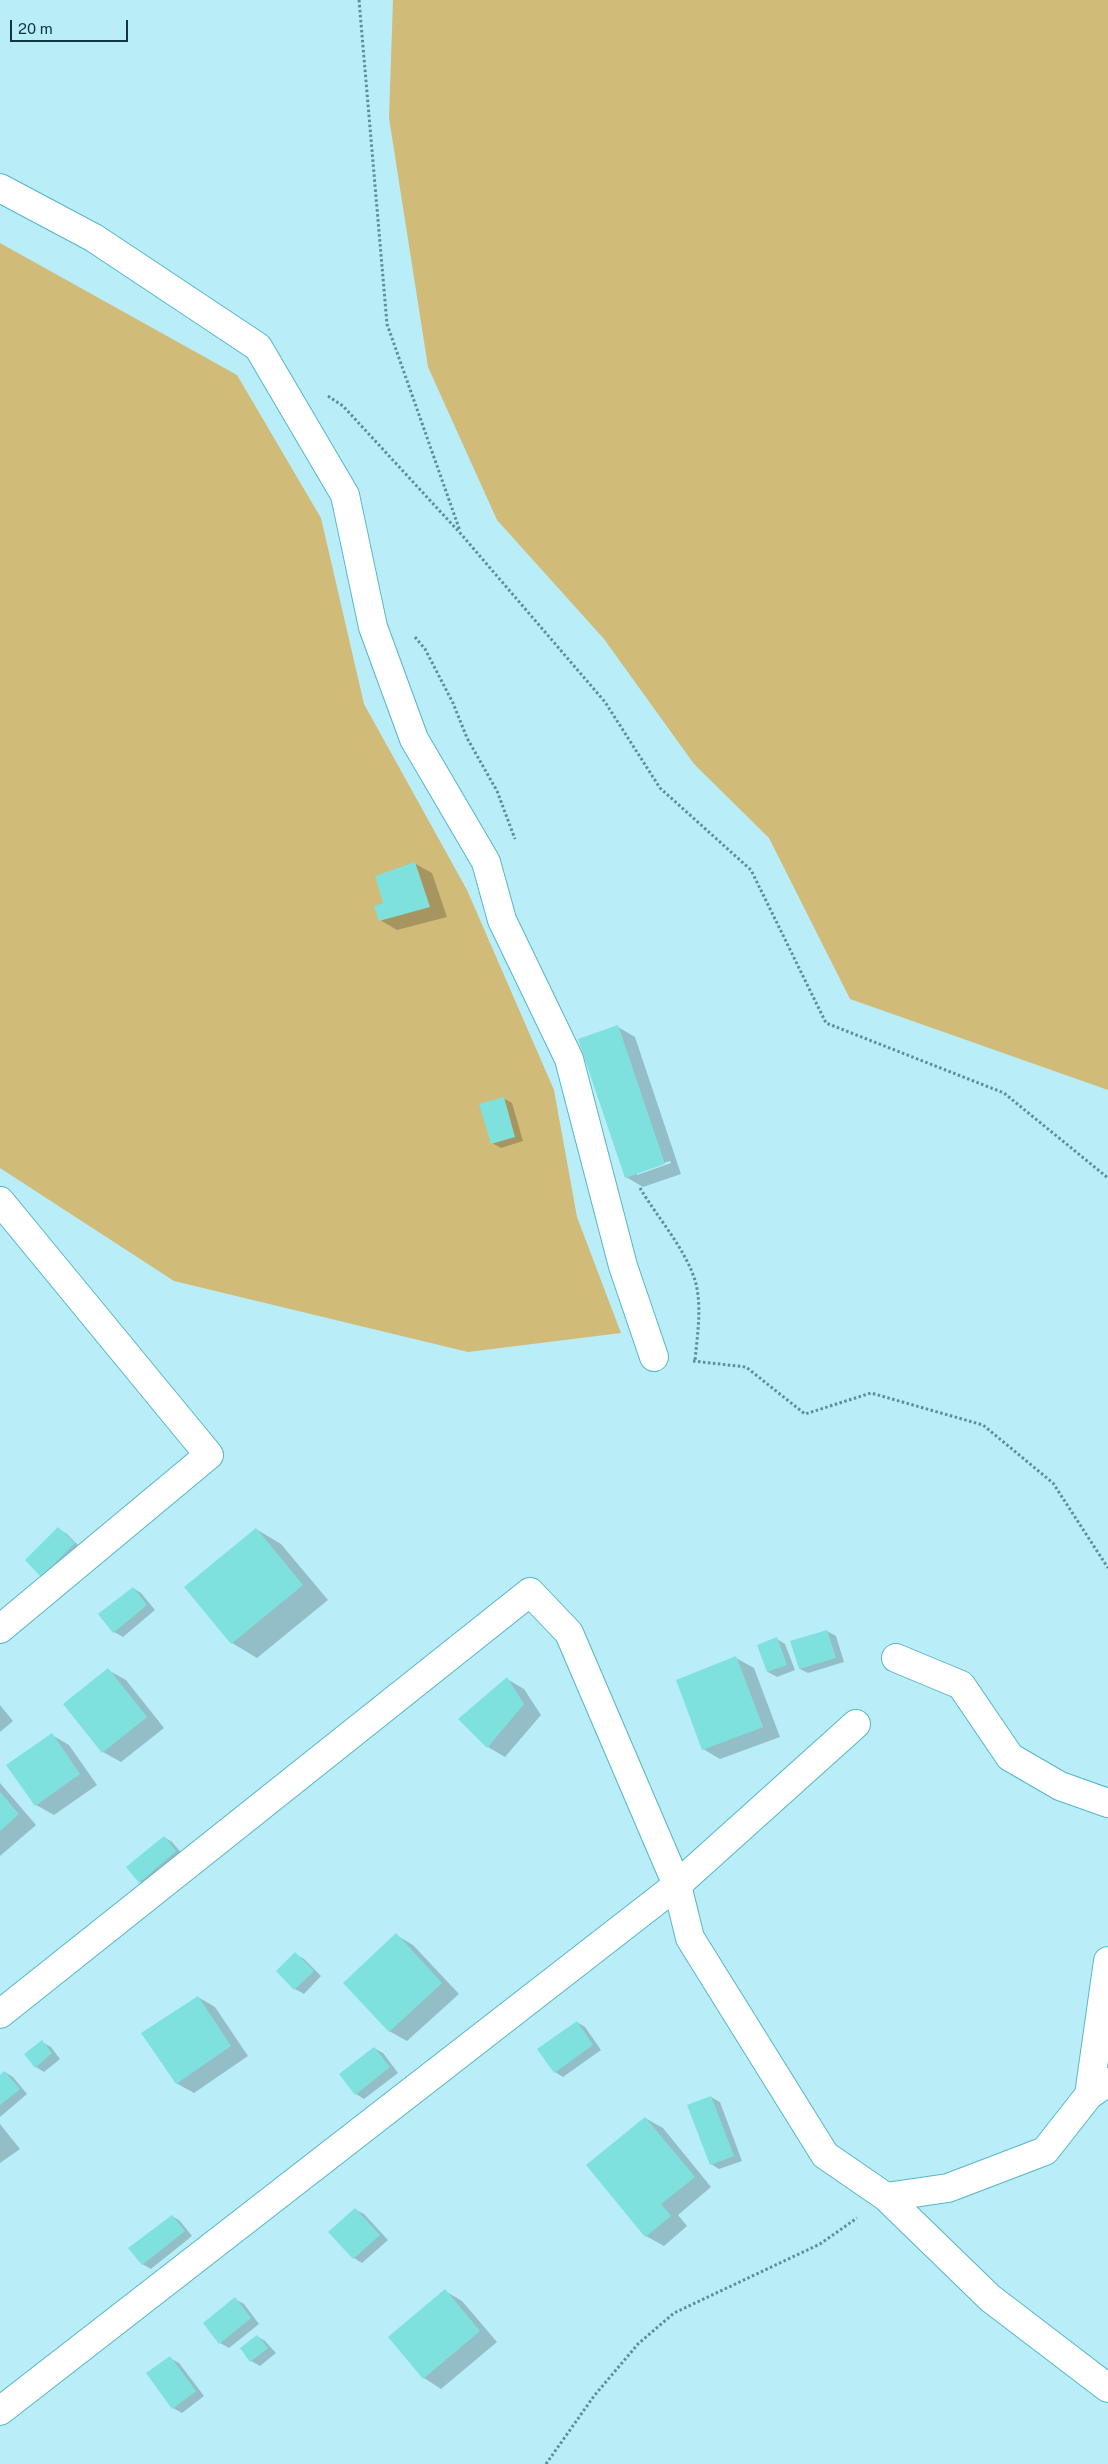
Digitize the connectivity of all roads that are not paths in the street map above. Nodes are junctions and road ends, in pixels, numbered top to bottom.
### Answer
1 (0, 188) edge
2 (0, 1201) edge
3 (654, 1357) road end
4 (0, 1629) edge
5 (896, 1658) dead end
6 (856, 1724) dead end
7 (1108, 1803) edge
8 (676, 1885) junction
9 (1108, 1961) edge
10 (0, 2014) edge
11 (1099, 2088) edge
12 (886, 2197) junction
13 (1108, 2388) edge
14 (0, 2411) edge

1 - 3 street
2 - 4 street
5 - 7 street
6 - 8 street
8 - 10 street
8 - 12 street
8 - 14 street
9 - 11 street
11 - 12 street
12 - 13 street

